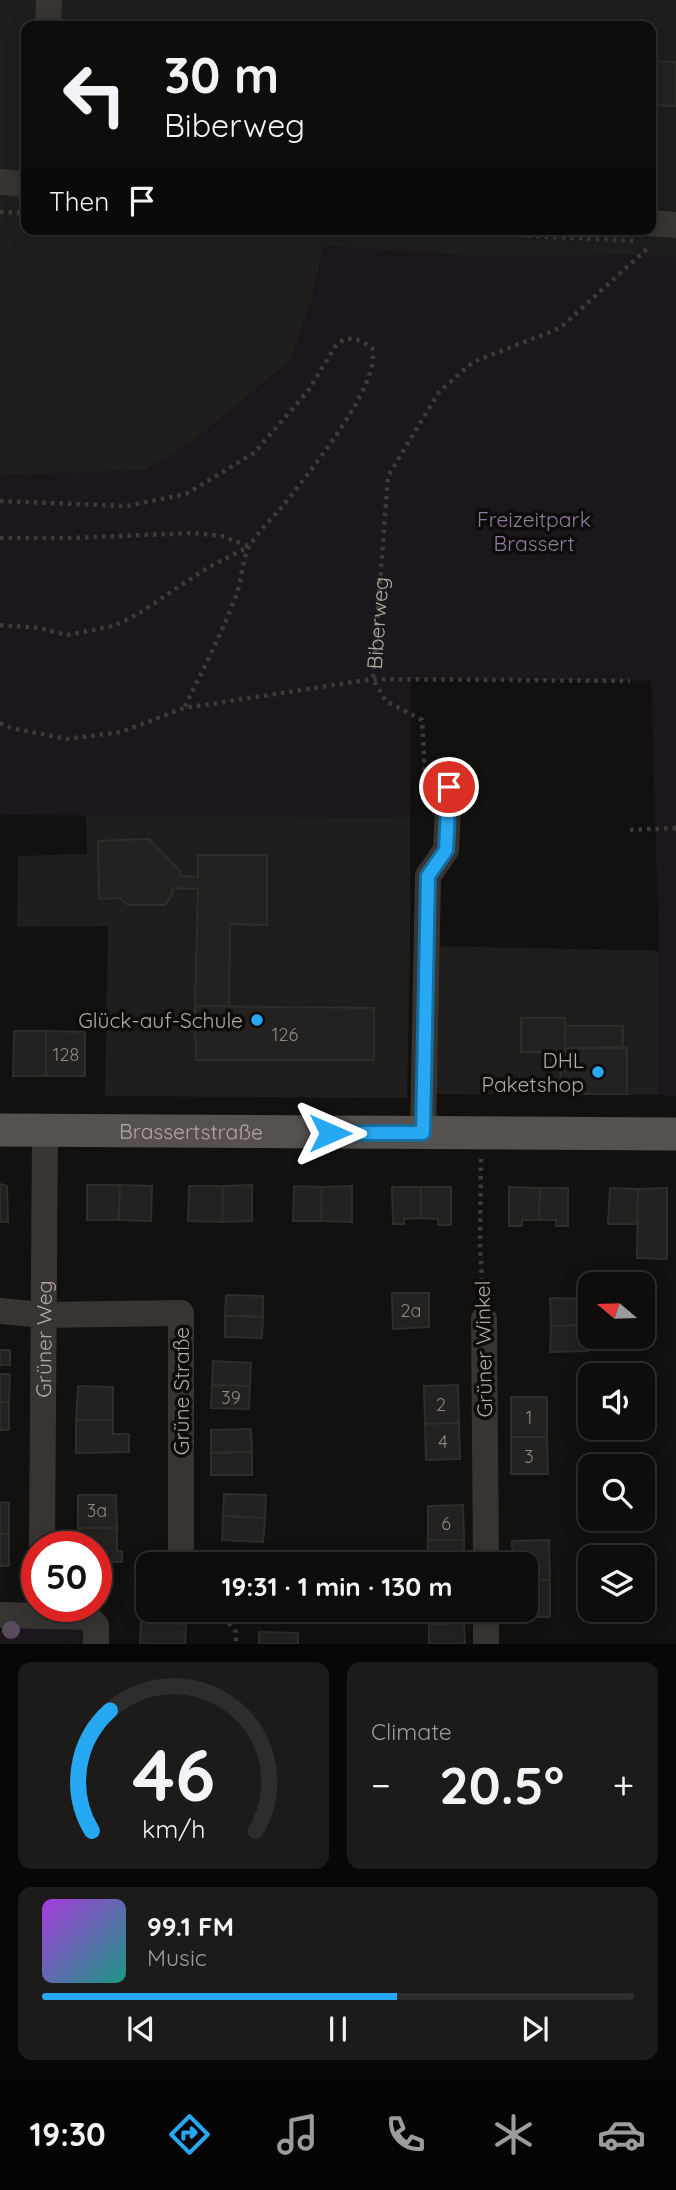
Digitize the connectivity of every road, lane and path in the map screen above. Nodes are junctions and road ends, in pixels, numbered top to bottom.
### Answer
1 (49, 0) edge
2 (48, 21) edge
3 (0, 183) edge
4 (21, 184) edge
5 (0, 212) edge
6 (21, 213) edge
7 (676, 225) edge
8 (656, 231) edge
9 (650, 235) edge
10 (0, 502) edge
11 (0, 538) edge
12 (249, 546) junction
13 (0, 625) edge
14 (373, 679) junction
15 (630, 681) dead end
16 (184, 708) junction
17 (0, 723) edge
18 (449, 787) joint
19 (676, 828) edge
20 (630, 830) dead end
21 (0, 1130) edge
22 (46, 1130) junction
23 (423, 1133) junction
24 (482, 1134) junction
25 (676, 1134) edge
26 (0, 1311) edge
27 (43, 1315) junction
28 (484, 1319) joint
29 (42, 1531) edge
30 (181, 1552) edge
31 (486, 1552) edge
32 (21, 1613) edge
33 (0, 1615) edge
34 (92, 1622) edge
35 (228, 1622) edge
36 (486, 1622) edge
37 (96, 1644) edge
38 (236, 1644) edge
39 (486, 1644) edge

1 - 2 street
3 - 4 street
5 - 6 path
7 - 8 street
9 - 14 path, Biberweg
10 - 12 path
11 - 12 path
12 - 13 path
12 - 16 path
14 - 15 path
14 - 16 path
14 - 18 path, Biberweg
16 - 17 path
18 - 23 street
19 - 20 path
21 - 22 main road, Brassertstraße
22 - 23 main road, Brassertstraße
22 - 27 street, Grüner Weg
23 - 24 main road, Brassertstraße
24 - 25 main road, Brassertstraße
24 - 28 path, Grüner Winkel
26 - 27 street, Grüne Straße
27 - 29 street, Grüner Weg
27 - 30 street, Grüne Straße
28 - 31 street, Grüner Winkel
32 - 33 street
34 - 37 street
35 - 38 path
36 - 39 street

